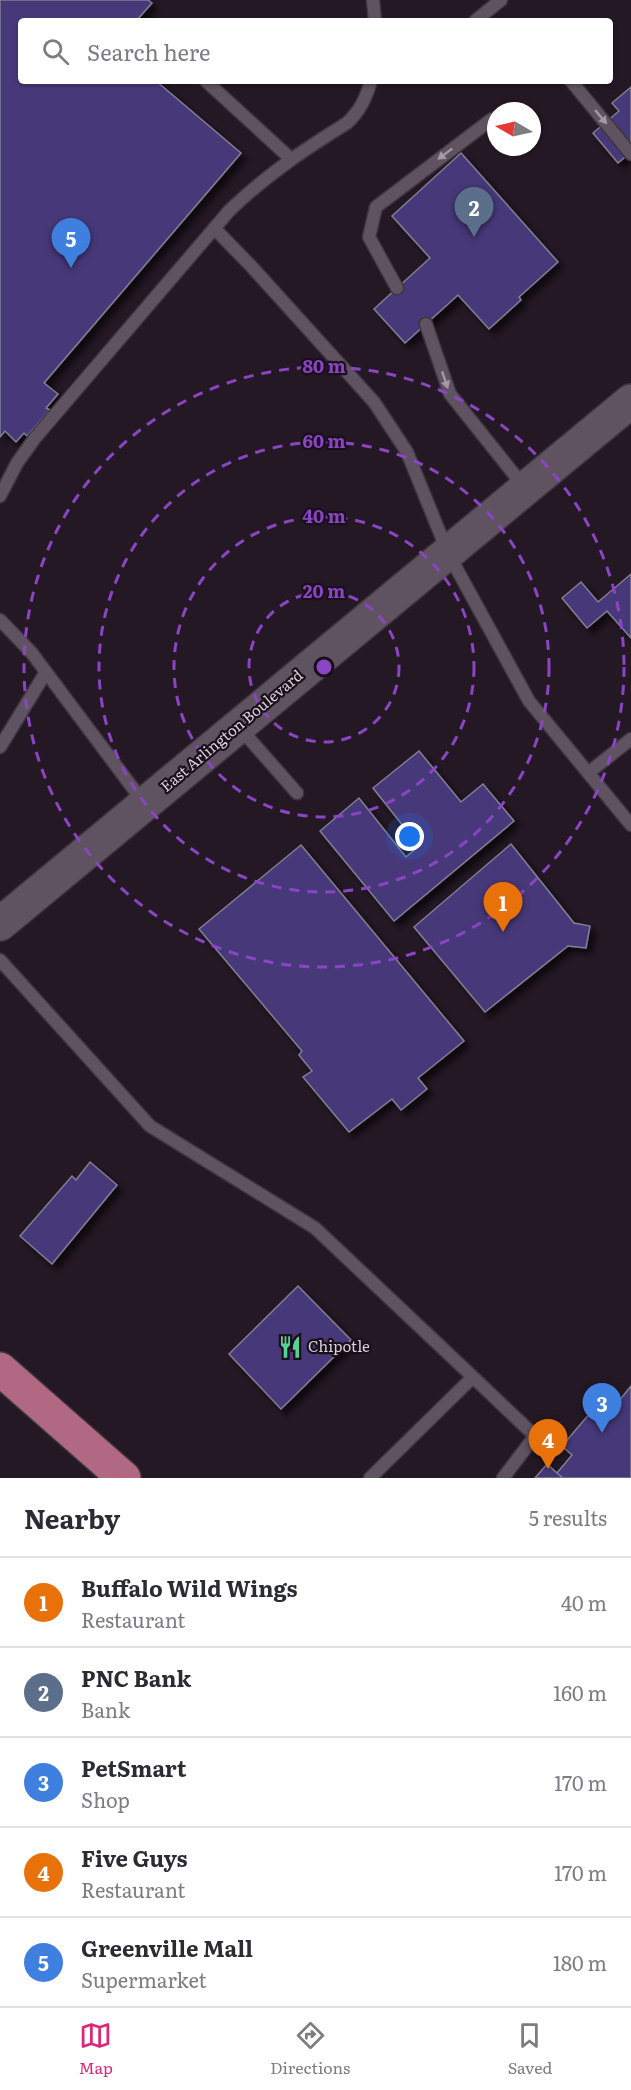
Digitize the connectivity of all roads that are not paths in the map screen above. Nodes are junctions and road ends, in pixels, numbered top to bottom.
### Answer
1 (373, 0) edge
2 (501, 0) edge
3 (375, 18) edge
4 (479, 18) edge
5 (209, 84) edge
6 (370, 84) edge
7 (573, 84) edge
8 (487, 123) edge
9 (631, 154) edge
10 (291, 159) junction
11 (214, 228) junction
12 (397, 288) dead end
13 (426, 324) dead end
14 (631, 401) edge
15 (525, 489) junction
16 (0, 496) edge
17 (448, 553) junction
18 (0, 620) edge
19 (46, 672) junction
20 (238, 726) junction
21 (631, 739) edge
22 (0, 747) edge
23 (588, 773) junction
24 (297, 793) dead end
25 (145, 804) junction
26 (631, 825) edge
27 (0, 924) edge
28 (0, 960) edge
29 (0, 1369) edge
30 (473, 1377) junction
31 (124, 1478) edge
32 (370, 1478) edge
33 (502, 1478) edge

1 - 3 lane
2 - 4 lane
5 - 10 lane
6 - 10 lane
7 -> 9 lane
8 -> 12 lane
10 - 11 lane
11 - 16 lane
11 - 17 lane
13 -> 15 lane
14 - 15 main road, East Arlington Boulevard
15 - 17 main road, East Arlington Boulevard
17 - 20 main road, East Arlington Boulevard
17 - 23 lane
18 - 19 lane
19 - 22 lane
19 - 25 lane
20 - 24 lane
20 - 25 main road, East Arlington Boulevard
21 - 23 lane
23 - 26 lane
25 - 27 main road, East Arlington Boulevard
28 - 30 lane
29 - 31 highway
30 - 32 lane
30 - 33 lane

